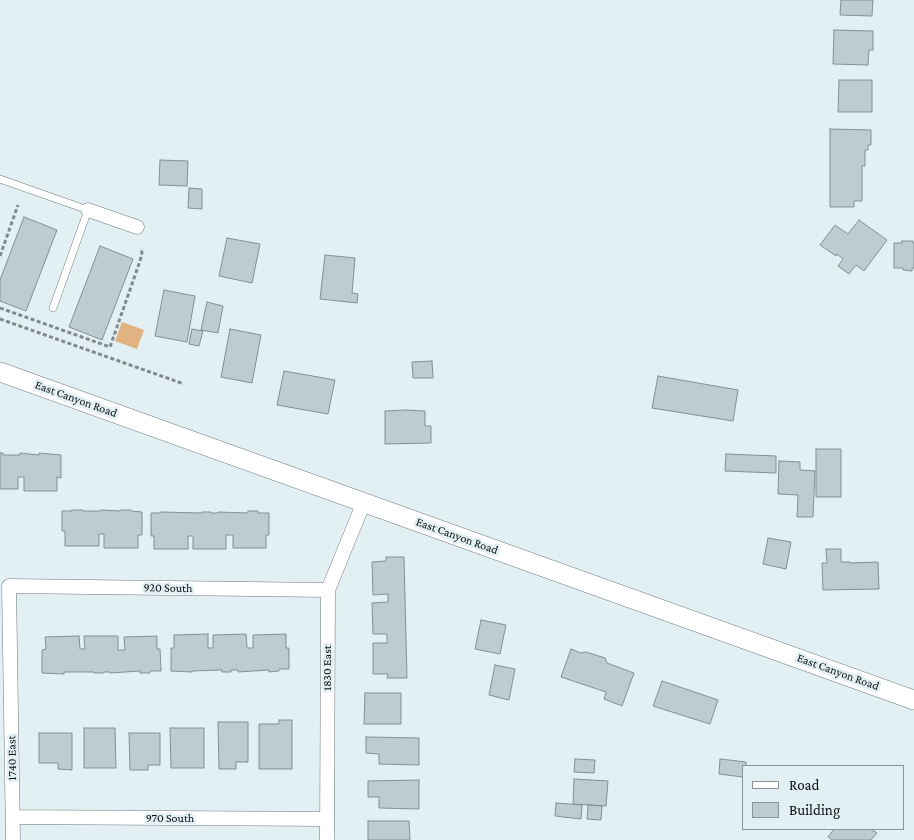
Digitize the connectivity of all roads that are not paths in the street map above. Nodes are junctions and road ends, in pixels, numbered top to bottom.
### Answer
1 (0, 179) edge
2 (88, 210) junction
3 (138, 227) dead end
4 (53, 308) dead end
5 (0, 372) edge
6 (364, 502) junction
7 (9, 586) joint
8 (328, 590) junction
9 (914, 700) edge
10 (13, 817) junction
11 (327, 819) junction
12 (13, 840) edge
13 (327, 840) edge

1 - 2 lane
2 - 3 street
2 - 4 lane
5 - 6 main road, East Canyon Road
6 - 8 street, 1830 East
6 - 9 main road, East Canyon Road
7 - 8 street, 920 South
7 - 10 street, 1740 East
8 - 11 street, 1830 East
10 - 11 street, 970 South
10 - 12 street, 1740 East
11 - 13 street, 1830 East

